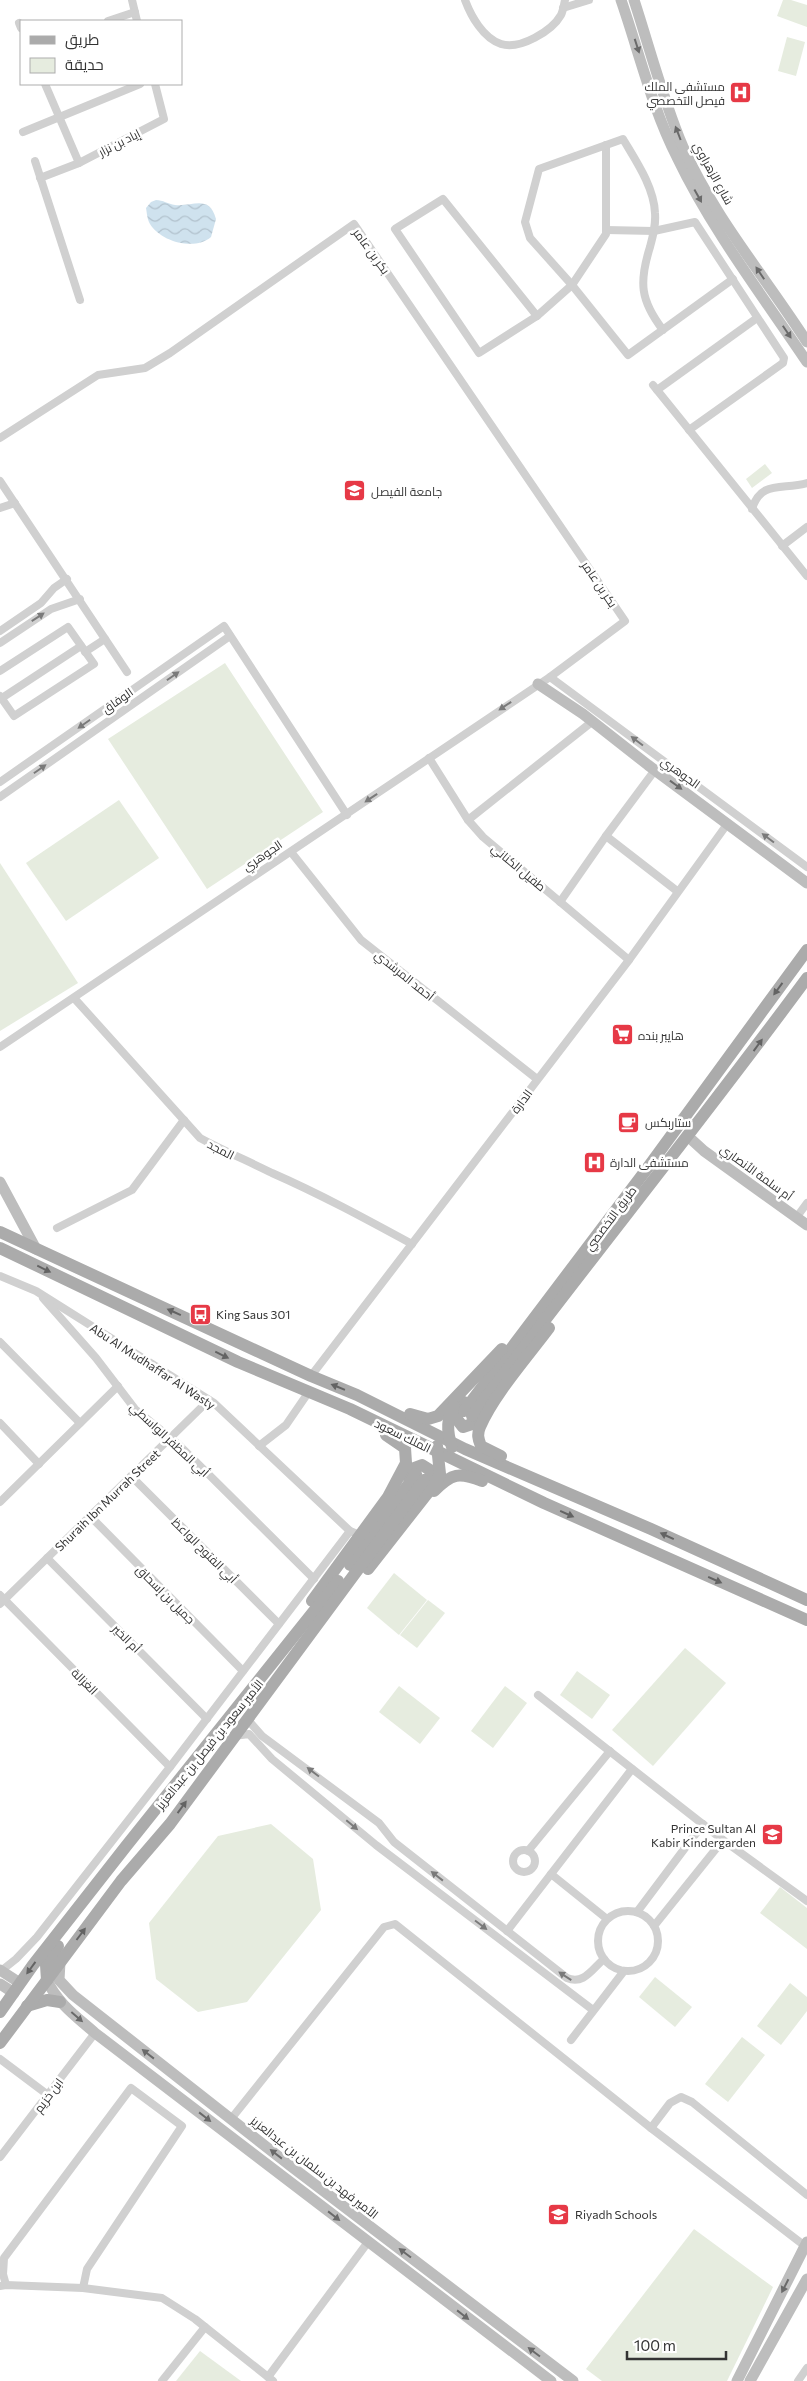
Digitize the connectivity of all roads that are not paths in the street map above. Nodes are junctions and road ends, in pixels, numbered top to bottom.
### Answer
1 (132, 0) edge
2 (465, 0) edge
3 (590, 0) edge
4 (621, 0) edge
5 (634, 0) edge
6 (564, 4) edge
7 (135, 12) junction
8 (111, 20) edge
9 (137, 20) edge
10 (45, 85) edge
11 (138, 85) edge
12 (154, 85) edge
13 (60, 118) junction
14 (23, 132) dead end
15 (606, 145) junction
16 (35, 161) dead end
17 (79, 163) junction
18 (40, 178) junction
19 (606, 230) junction
20 (654, 231) junction
21 (733, 279) junction
22 (572, 285) junction
23 (80, 300) dead end
24 (537, 316) junction
25 (757, 318) junction
26 (662, 330) junction
27 (806, 338) edge
28 (807, 362) edge
29 (689, 430) junction
30 (0, 438) edge
31 (0, 481) edge
32 (807, 483) edge
33 (15, 503) junction
34 (0, 508) edge
35 (752, 509) junction
36 (807, 527) edge
37 (782, 546) junction
38 (807, 576) edge
39 (67, 579) junction
40 (80, 599) junction
41 (625, 621) joint
42 (0, 631) edge
43 (230, 636) junction
44 (105, 639) junction
45 (0, 643) edge
46 (83, 649) junction
47 (0, 671) edge
48 (127, 672) dead end
49 (550, 677) junction
50 (538, 684) junction
51 (1, 697) edge
52 (593, 721) junction
53 (429, 758) junction
54 (656, 770) junction
55 (0, 782) edge
56 (0, 797) edge
57 (347, 814) junction
58 (468, 820) junction
59 (728, 823) junction
60 (606, 836) junction
61 (291, 852) junction
62 (807, 868) edge
63 (807, 883) edge
64 (677, 891) junction
65 (560, 902) junction
66 (807, 950) edge
67 (629, 960) junction
68 (807, 978) edge
69 (74, 998) junction
70 (0, 1047) edge
71 (737, 1074) junction
72 (537, 1079) junction
73 (184, 1120) junction
74 (692, 1140) junction
75 (646, 1170) junction
76 (0, 1182) edge
77 (807, 1203) edge
78 (796, 1218) junction
79 (807, 1225) edge
80 (57, 1228) dead end
81 (0, 1232) edge
82 (412, 1244) junction
83 (1, 1249) edge
84 (36, 1249) junction
85 (0, 1276) edge
86 (36, 1291) junction
87 (0, 1342) edge
88 (506, 1345) junction
89 (311, 1376) junction
90 (118, 1386) junction
91 (503, 1390) junction
92 (308, 1393) junction
93 (357, 1395) junction
94 (209, 1400) junction
95 (350, 1409) junction
96 (0, 1423) edge
97 (80, 1423) junction
98 (429, 1431) junction
99 (170, 1438) junction
100 (259, 1446) junction
101 (438, 1448) junction
102 (456, 1450) junction
103 (39, 1464) junction
104 (131, 1476) junction
105 (552, 1487) junction
106 (388, 1497) junction
107 (0, 1502) edge
108 (544, 1504) junction
109 (411, 1514) junction
110 (90, 1516) junction
111 (354, 1533) junction
112 (47, 1558) junction
113 (314, 1579) junction
114 (2, 1600) edge
115 (807, 1600) edge
116 (807, 1620) edge
117 (279, 1624) junction
118 (243, 1671) junction
119 (538, 1695) dead end
120 (232, 1716) junction
121 (207, 1719) junction
122 (245, 1722) junction
123 (234, 1736) junction
124 (610, 1751) junction
125 (170, 1767) junction
126 (632, 1769) junction
127 (703, 1824) junction
128 (124, 1826) junction
129 (723, 1840) junction
130 (127, 1845) junction
131 (528, 1852) dead end
132 (109, 1869) junction
133 (550, 1874) junction
134 (807, 1901) edge
135 (637, 1912) junction
136 (607, 1919) junction
137 (654, 1926) junction
138 (507, 1931) junction
139 (604, 1959) junction
140 (60, 1962) junction
141 (0, 1970) edge
142 (624, 1971) junction
143 (47, 1980) junction
144 (0, 1984) edge
145 (17, 1988) junction
146 (73, 1995) junction
147 (61, 2003) junction
148 (27, 2006) junction
149 (593, 2010) junction
150 (0, 2012) edge
151 (95, 2033) junction
152 (571, 2040) dead end
153 (0, 2043) edge
154 (0, 2059) edge
155 (48, 2095) junction
156 (230, 2119) junction
157 (651, 2128) junction
158 (0, 2157) edge
159 (807, 2196) edge
160 (368, 2242) junction
161 (806, 2244) edge
162 (3, 2285) edge
163 (806, 2285) edge
164 (83, 2288) junction
165 (205, 2327) junction
166 (511, 2335) junction
167 (503, 2346) junction
168 (807, 2368) edge
169 (271, 2379) edge
170 (162, 2381) edge
171 (551, 2381) edge
172 (573, 2381) edge
173 (737, 2381) edge
174 (750, 2381) edge
175 (798, 2381) edge

1 - 7 street
2 - 6 street
3 - 6 street
4 -> 28 street
27 -> 5 street, شارع الزهراوي
7 - 8 street
7 - 9 street
10 - 13 street
11 - 13 street
12 - 17 street, إياد بن نزار
13 - 14 street
13 - 17 street
15 - 19 street
15 - 20 street
15 - 22 street
16 - 18 street
17 - 18 street, إياد بن نزار
18 - 23 street
19 - 20 street
19 - 22 street
20 - 21 street
20 - 26 street
21 - 25 street
21 - 26 street
22 - 24 street
22 - 26 street
24 - 24 street
25 - 29 street
25 - 29 street
29 - 35 street
30 - 41 street, بكر بن عامر
31 - 33 street
32 - 35 street
33 - 34 street
33 - 39 street
35 - 37 street
36 - 37 street
37 - 38 street
39 - 40 street
39 - 42 street
40 - 44 street
45 -> 40 street
41 - 49 street, الجوهري
43 -> 55 street, الوفاق
56 -> 43 street, الوفاق
43 - 57 street, الوفاق
44 - 46 street
44 - 48 street
46 - 47 street
46 - 51 street
46 - 51 street
49 - 50 street, الجوهري
62 -> 49 street, الجوهري
50 - 52 street, الجوهري
50 -> 53 street, الجوهري
52 - 54 street, الجوهري
52 - 58 street
53 -> 57 street, الجوهري
53 - 58 street, طفيل الكناني
54 -> 59 street, الجوهري
54 - 60 street
57 - 61 street, الجوهري
58 - 65 street, طفيل الكناني
59 - 63 street, الجوهري
59 - 64 street, الدارة
60 - 64 street
60 - 65 street
61 - 69 street, الجوهري
61 - 72 street, أحمد المرشدي
64 - 67 street, الدارة
65 - 67 street, طفيل الكناني
66 -> 75 main road, طريق التخصصي
67 - 72 street, الدارة
71 -> 68 main road, طريق التخصصي
69 - 70 street, الجوهري
69 - 73 street, المجد
71 - 74 main road
71 - 75 main road, طريق التخصصي
72 - 82 street, الدارة
73 - 80 street
73 - 82 street, المجد
74 - 78 street, أم سلمة الأنصاري
74 - 91 main road
75 - 88 main road
76 - 84 street
77 - 78 street
78 - 79 street, أم سلمة الأنصاري
81 - 84 main road, الملك سعود
82 - 89 street, الدارة
83 -> 92 main road, الملك سعود
89 -> 84 main road, الملك سعود
85 - 86 street, Abu Al Mudhaffar Al Wasty
86 - 90 street, أبي المظفر الواسطي
86 - 94 street, Abu Al Mudhaffar Al Wasty
87 - 97 street
88 - 91 main road
88 - 93 main road
88 - 102 main road
93 -> 89 main road, الملك سعود
90 - 97 street
90 - 99 street, أبي المظفر الواسطي
91 - 102 main road
91 - 105 main road
92 - 95 main road, الملك سعود
92 - 100 street
93 - 98 main road, الملك سعود
94 - 99 street, Shuraih Ibn Murrah Street
94 - 100 street, Abu Al Mudhaffar Al Wasty
95 - 101 main road, الملك سعود
95 - 106 main road
96 - 103 street
97 - 103 street
98 - 101 main road
98 - 102 main road, الملك سعود
99 - 104 street, Shuraih Ibn Murrah Street
99 - 113 street, أبي المظفر الواسطي
100 - 111 street, Abu Al Mudhaffar Al Wasty
101 - 102 main road
101 - 102 main road, الملك سعود
101 - 106 main road
101 - 109 main road
102 - 105 main road, الملك سعود
102 - 108 main road, الملك سعود
103 - 107 street
104 - 110 street, Shuraih Ibn Murrah Street
104 - 117 street, أبي الفتوح الواعظ
115 -> 105 main road, الملك سعود
106 - 109 main road
106 - 111 main road
108 - 109 main road
108 -> 116 main road, الملك سعود
109 - 122 main road
110 - 112 street, Shuraih Ibn Murrah Street
110 - 118 street, جميل بن إسحاق
111 - 113 street
111 - 120 main road
112 - 114 street, Shuraih Ibn Murrah Street
112 - 121 street, أم الخير
113 - 117 street
114 - 125 street, الغزالة
117 - 118 street
118 - 121 street
119 - 124 street
120 - 122 main road, الأمير سعود بن فيصل بن عبدالعزيز
120 - 130 main road, الأمير سعود بن فيصل بن عبدالعزيز
121 - 125 street
122 - 123 main road, الأمير سعود بن فيصل بن عبدالعزيز
138 -> 122 street
140 -> 123 main road, الأمير سعود بن فيصل بن عبدالعزيز
123 -> 149 street
124 - 126 street
124 - 131 street
125 - 128 street
126 - 127 street
126 - 133 street
127 - 129 street
127 - 135 street
128 - 130 street
128 - 141 street
129 - 134 street
129 - 137 street
130 - 132 main road, الأمير سعود بن فيصل بن عبدالعزيز
132 - 143 main road
132 -> 145 main road, الأمير سعود بن فيصل بن عبدالعزيز
133 - 136 street
133 - 138 street
135 - 136 street
135 - 137 street
136 - 139 street
137 - 142 street
139 -> 138 street
139 - 142 street
140 - 143 main road, الأمير سعود بن فيصل بن عبدالعزيز
140 - 146 street, الأمير فهد بن سلمان بن عبدالعزيز
141 - 145 street
142 - 149 street
143 - 147 street
143 - 148 main road, الأمير سعود بن فيصل بن عبدالعزيز
144 - 145 street
145 - 150 main road, الأمير سعود بن فيصل بن عبدالعزيز
146 - 147 street
156 -> 146 street, الأمير فهد بن سلمان بن عبدالعزيز
147 - 148 main road
147 -> 151 street
148 - 153 main road, الأمير سعود بن فيصل بن عبدالعزيز
149 - 152 street
151 - 155 street, ابن خزيم
151 -> 160 street
154 - 155 street
155 - 158 street, ابن خزيم
156 - 157 street
166 -> 156 street, الأمير فهد بن سلمان بن عبدالعزيز
157 - 159 street
157 - 161 street
160 -> 167 street
160 - 169 street
161 -> 173 street
162 - 164 street
162 - 164 street
163 - 174 street
164 - 165 street
165 - 169 street
165 - 170 street
166 - 167 street
172 -> 166 street, الأمير فهد بن سلمان بن عبدالعزيز
167 - 171 street
168 - 175 street

